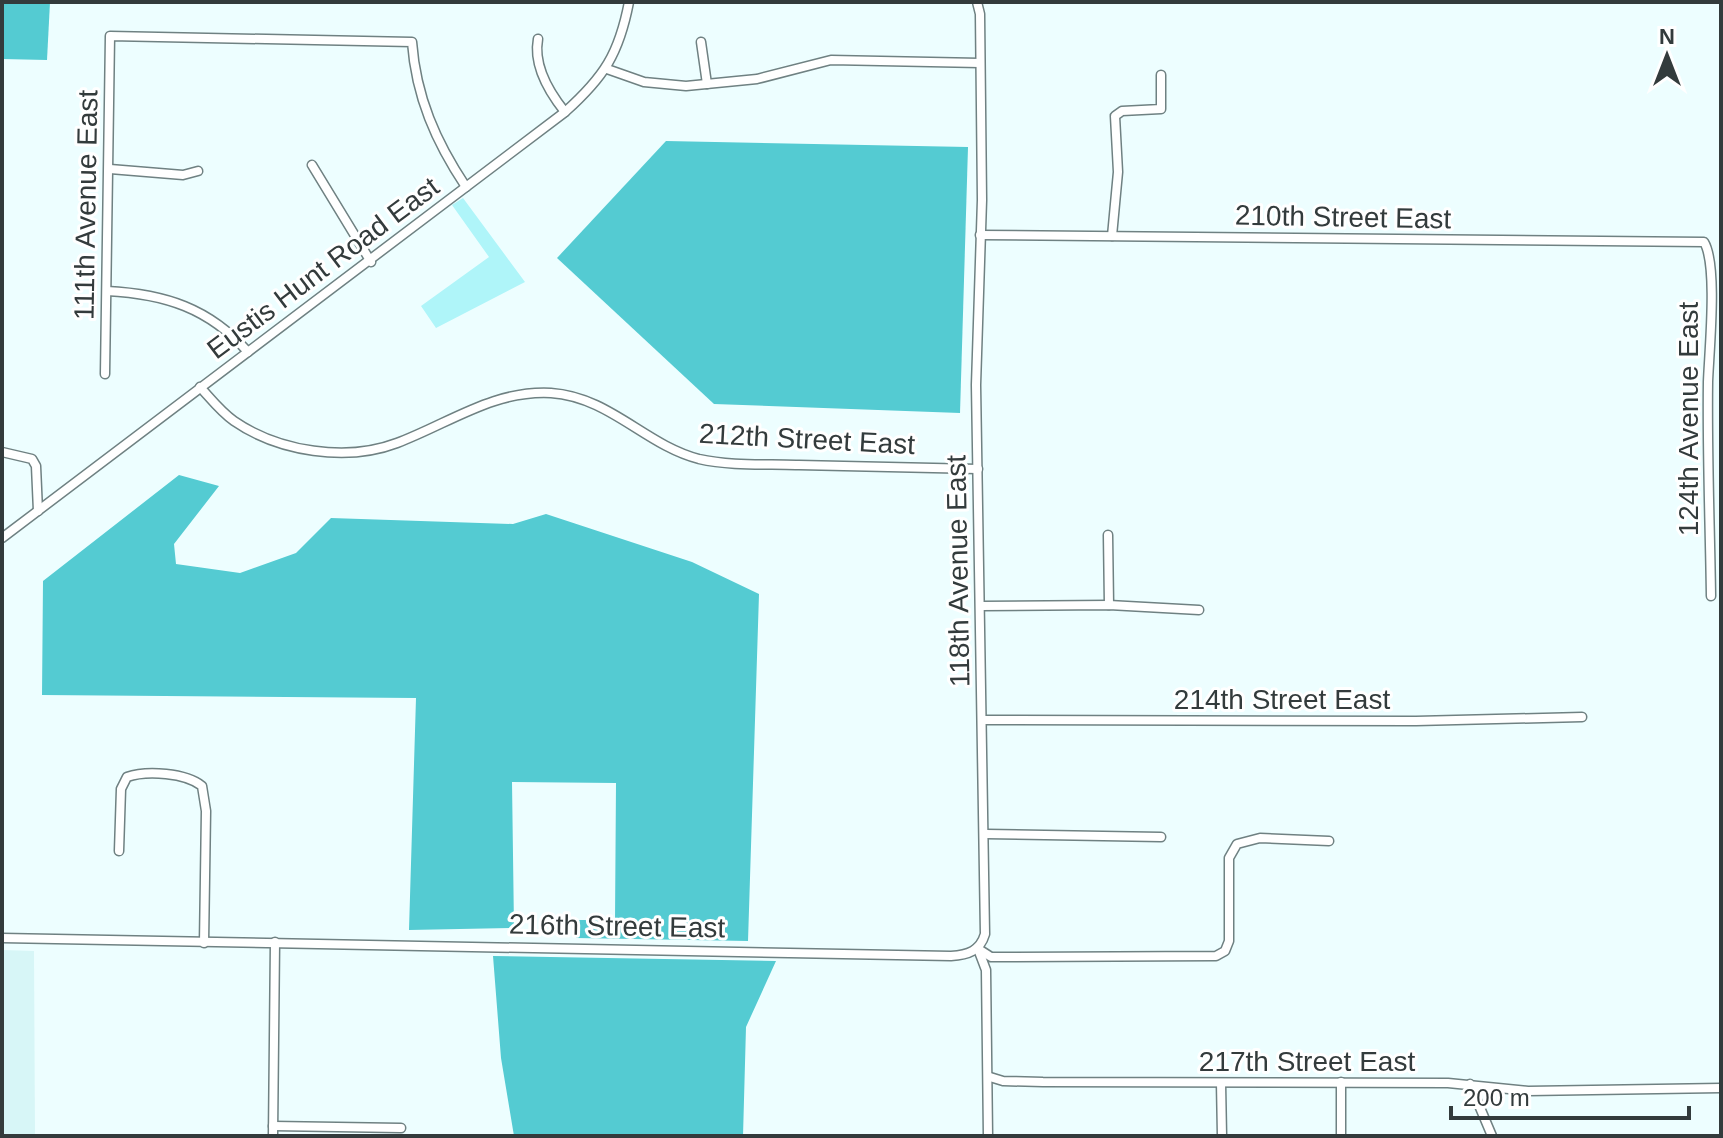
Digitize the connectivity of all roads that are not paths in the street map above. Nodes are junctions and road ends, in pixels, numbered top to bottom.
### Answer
1 (629, 2) edge
2 (977, 2) edge
3 (538, 39) dead end
4 (701, 42) dead end
5 (980, 63) junction
6 (607, 69) junction
7 (1161, 75) dead end
8 (707, 84) junction
9 (565, 112) junction
10 (312, 165) dead end
11 (110, 169) junction
12 (198, 171) dead end
13 (466, 187) junction
14 (980, 235) junction
15 (1112, 236) junction
16 (1704, 242) joint
17 (371, 262) junction
18 (107, 291) junction
19 (248, 352) junction
20 (105, 374) dead end
21 (200, 387) junction
22 (2, 452) edge
23 (978, 469) junction
24 (38, 511) junction
25 (1108, 535) dead end
26 (2, 538) edge
27 (1711, 596) dead end
28 (1109, 605) junction
29 (981, 606) junction
30 (1199, 610) dead end
31 (1582, 717) dead end
32 (983, 720) junction
33 (986, 834) junction
34 (1161, 837) dead end
35 (1329, 841) dead end
36 (119, 851) dead end
37 (2, 938) edge
38 (275, 942) junction
39 (204, 943) junction
40 (977, 948) junction
41 (990, 1077) junction
42 (1341, 1082) junction
43 (1221, 1083) junction
44 (1470, 1084) junction
45 (1721, 1088) edge
46 (401, 1128) dead end
47 (273, 1131) edge
48 (988, 1136) edge
49 (1222, 1136) edge
50 (1341, 1136) edge
51 (1492, 1136) edge

1 - 6 street, Eustis Hunt Road East
2 - 5 street, 118th Avenue East
3 - 9 street
4 - 8 street
5 - 8 street
5 - 14 street, 118th Avenue East
6 - 8 street
6 - 9 street, Eustis Hunt Road East
7 - 15 street
9 - 13 street, Eustis Hunt Road East
10 - 17 street
11 - 12 street
11 - 13 street, 111th Avenue East
11 - 18 street, 111th Avenue East
13 - 17 street, Eustis Hunt Road East
14 - 15 street, 210th Street East
14 - 23 street, 118th Avenue East
15 - 16 street, 210th Street East
16 - 27 street, 124th Avenue East
17 - 19 street, Eustis Hunt Road East
18 - 19 street
18 - 20 street, 111th Avenue East
19 - 21 street, Eustis Hunt Road East
21 - 23 street, 212th Street East
21 - 24 street, Eustis Hunt Road East
22 - 24 street
23 - 29 street, 118th Avenue East
24 - 26 street, Eustis Hunt Road East
25 - 28 street
28 - 29 street
28 - 30 street
29 - 32 street, 118th Avenue East
31 - 32 street, 214th Street East
32 - 33 street, 118th Avenue East
33 - 34 street
33 - 40 street, 118th Avenue East
35 - 40 street, 216th Street East
36 - 39 street
37 - 39 street, 216th Street East
38 - 39 street, 216th Street East
38 - 40 street, 216th Street East
38 - 47 street
40 - 41 street, 118th Avenue East
41 - 43 street, 217th Street East
41 - 48 street, 118th Avenue East
42 - 43 street, 217th Street East
42 - 44 street, 217th Street East
42 - 50 street
43 - 49 street
44 - 45 street, 217th Street East
44 - 51 street
46 - 47 street

